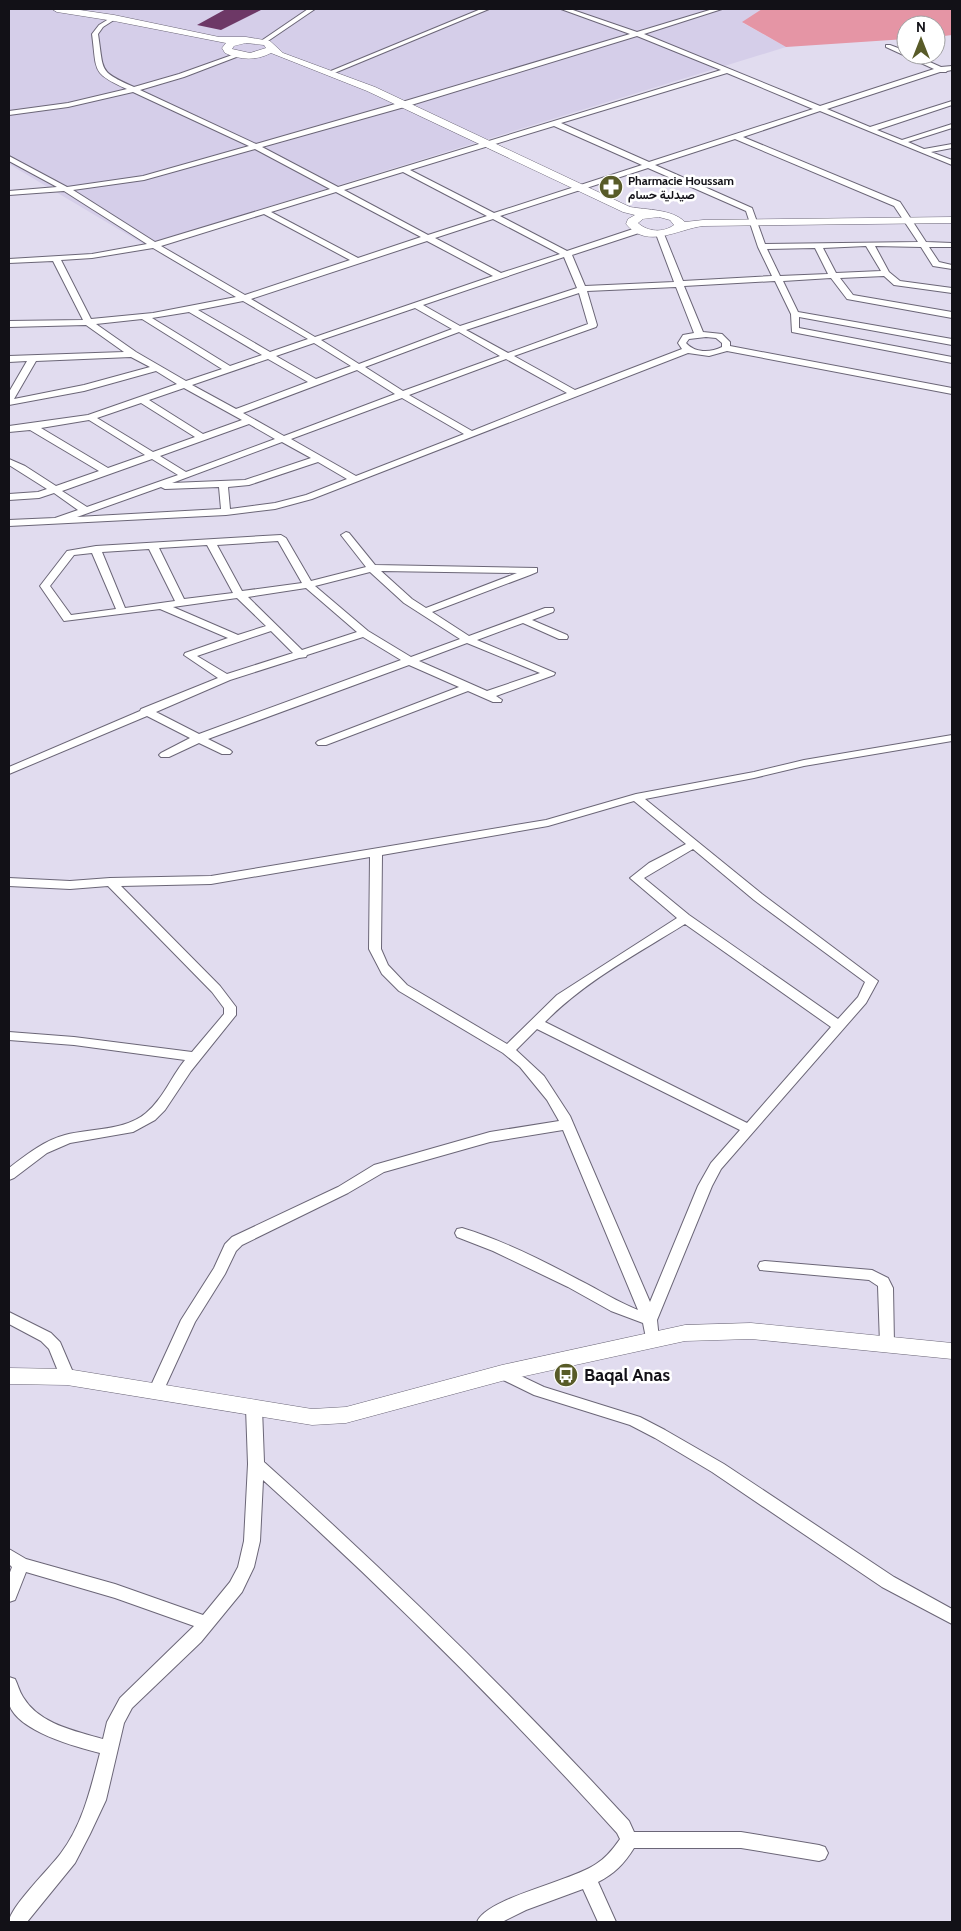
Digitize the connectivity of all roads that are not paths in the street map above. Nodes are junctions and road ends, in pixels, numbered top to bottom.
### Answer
1 (56, 9) edge
2 (312, 9) edge
3 (486, 9) edge
4 (564, 9) edge
5 (720, 9) edge
6 (114, 18) junction
7 (638, 34) junction
8 (219, 40) junction
9 (240, 41) junction
10 (263, 42) junction
11 (228, 46) junction
12 (888, 46) dead end
13 (271, 49) junction
14 (896, 49) edge
15 (237, 55) junction
16 (259, 55) junction
17 (284, 57) junction
18 (932, 65) edge
19 (952, 68) edge
20 (941, 69) junction
21 (726, 71) junction
22 (330, 73) junction
23 (952, 77) edge
24 (133, 91) junction
25 (952, 103) edge
26 (405, 104) junction
27 (822, 110) junction
28 (9, 113) edge
29 (554, 123) junction
30 (952, 126) edge
31 (870, 130) junction
32 (737, 137) junction
33 (902, 142) junction
34 (488, 144) junction
35 (952, 146) edge
36 (257, 147) junction
37 (922, 151) junction
38 (9, 158) edge
39 (952, 163) edge
40 (650, 165) junction
41 (403, 169) junction
42 (580, 188) junction
43 (66, 189) junction
44 (336, 189) junction
45 (9, 193) edge
46 (627, 210) junction
47 (266, 212) junction
48 (653, 214) junction
49 (493, 216) junction
50 (952, 220) edge
51 (909, 221) junction
52 (754, 222) junction
53 (676, 223) junction
54 (635, 226) junction
55 (660, 234) junction
56 (429, 238) junction
57 (922, 243) junction
58 (869, 244) junction
59 (154, 245) junction
60 (817, 245) junction
61 (952, 245) edge
62 (762, 247) junction
63 (567, 254) junction
64 (56, 259) junction
65 (9, 261) edge
66 (357, 261) junction
67 (952, 267) edge
68 (886, 273) junction
69 (833, 275) junction
70 (500, 276) junction
71 (777, 279) junction
72 (680, 282) junction
73 (582, 289) junction
74 (952, 291) edge
75 (244, 298) junction
76 (416, 305) junction
77 (191, 309) junction
78 (796, 314) junction
79 (952, 315) edge
80 (143, 316) junction
81 (88, 322) junction
82 (9, 324) edge
83 (460, 330) junction
84 (699, 334) junction
85 (315, 340) junction
86 (952, 342) edge
87 (726, 348) junction
88 (688, 350) junction
89 (133, 354) junction
90 (507, 355) junction
91 (270, 356) junction
92 (33, 358) junction
93 (9, 359) edge
94 (952, 360) edge
95 (357, 366) junction
96 (157, 368) junction
97 (231, 370) junction
98 (316, 383) junction
99 (184, 384) junction
100 (952, 391) edge
101 (401, 394) junction
102 (576, 394) junction
103 (140, 399) junction
104 (9, 401) edge
105 (234, 412) junction
106 (90, 417) junction
107 (248, 421) junction
108 (32, 427) junction
109 (9, 429) edge
110 (471, 434) junction
111 (201, 437) junction
112 (280, 439) junction
113 (152, 455) junction
114 (318, 459) junction
115 (9, 462) edge
116 (106, 471) junction
117 (185, 475) junction
118 (353, 478) junction
119 (223, 484) junction
120 (152, 487) junction
121 (55, 490) junction
122 (9, 497) edge
123 (85, 510) junction
124 (226, 512) junction
125 (52, 522) junction
126 (9, 523) edge
127 (346, 535) dead end
128 (210, 541) junction
129 (152, 545) junction
130 (96, 549) junction
131 (372, 568) junction
132 (308, 585) junction
133 (239, 595) junction
134 (181, 603) junction
135 (162, 606) junction
136 (549, 610) dead end
137 (122, 612) junction
138 (424, 612) junction
139 (524, 620) junction
140 (272, 627) junction
141 (364, 633) junction
142 (563, 637) dead end
143 (238, 639) junction
144 (468, 640) junction
145 (302, 655) junction
146 (410, 661) junction
147 (226, 678) junction
148 (469, 688) junction
149 (145, 711) junction
150 (199, 738) junction
151 (952, 738) edge
152 (322, 743) dead end
153 (226, 752) dead end
154 (165, 755) dead end
155 (9, 771) edge
156 (636, 797) junction
157 (694, 844) junction
158 (376, 852) junction
159 (9, 882) edge
160 (110, 882) junction
161 (685, 918) junction
162 (537, 1023) junction
163 (839, 1026) junction
164 (9, 1036) edge
165 (508, 1050) junction
166 (195, 1057) junction
167 (566, 1125) junction
168 (748, 1128) junction
169 (9, 1175) edge
170 (462, 1233) dead end
171 (765, 1266) dead end
172 (9, 1317) edge
173 (651, 1330) junction
174 (886, 1344) junction
175 (952, 1351) edge
176 (502, 1373) junction
177 (9, 1376) edge
178 (66, 1377) junction
179 (156, 1392) junction
180 (254, 1408) junction
181 (256, 1464) junction
182 (15, 1560) edge
183 (9, 1595) edge
184 (952, 1616) edge
185 (206, 1623) junction
186 (9, 1684) edge
187 (109, 1748) junction
188 (629, 1840) junction
189 (819, 1853) dead end
190 (588, 1879) junction
191 (16, 1922) edge
192 (486, 1922) edge
193 (607, 1922) edge

1 - 6 street
2 - 10 street
3 - 22 street
4 - 7 street
5 - 7 street
6 - 8 street
6 - 24 street
7 - 21 street
7 - 26 street
8 - 9 street
8 - 11 street
9 - 10 street
9 - 11 street
10 - 13 street
11 - 15 street
12 - 14 street
13 - 16 street
13 - 17 street
15 - 16 street
15 - 24 street
16 - 17 street
17 - 22 street
18 - 20 street
19 - 20 street
20 - 23 street
20 - 27 street
21 - 27 street
21 - 29 street
22 - 26 street
24 - 28 street
24 - 36 street
25 - 31 street
26 - 34 street
26 - 36 street
27 - 31 street
27 - 32 street
29 - 34 street
29 - 40 street
30 - 33 street
31 - 33 street
32 - 40 street
32 - 51 street
33 - 37 street
34 - 41 street
34 - 42 street
35 - 37 street
36 - 43 street
36 - 44 street
37 - 39 street
38 - 43 street
40 - 42 street
40 - 52 street
41 - 44 street
41 - 49 street
42 - 46 street
42 - 49 street
43 - 45 street
43 - 59 street
44 - 47 street
44 - 56 street
46 - 48 street
46 - 54 street
47 - 59 street
47 - 66 street
48 - 53 street
48 - 54 street
49 - 56 street
49 - 63 street
50 - 51 street
51 - 52 street
51 - 57 street
52 - 53 street
52 - 62 street
53 - 55 street
54 - 55 street
54 - 63 street
55 - 72 street
56 - 66 street
56 - 70 street
57 - 58 street
57 - 61 street
57 - 67 street
58 - 60 street
58 - 68 street
59 - 64 street
59 - 75 street
60 - 62 street
60 - 69 street
62 - 71 street
63 - 70 street
63 - 73 street
64 - 65 street
64 - 81 street
66 - 75 street
68 - 69 street
68 - 74 street
69 - 71 street
69 - 79 street
70 - 76 street
71 - 72 street
71 - 78 street
72 - 73 street
72 - 84 street
73 - 83 street
73 - 90 street
75 - 77 street
75 - 85 street
76 - 83 street
76 - 85 street
77 - 80 street
77 - 91 street
78 - 86 street
78 - 94 street
80 - 81 street
80 - 97 street
81 - 82 street
81 - 89 street
83 - 90 street
83 - 95 street
84 - 87 street
84 - 88 street
85 - 91 street
85 - 95 street
87 - 88 street
87 - 100 street
88 - 102 street
89 - 92 street
89 - 96 street
90 - 101 street
90 - 102 street
91 - 97 street
91 - 98 street
92 - 93 street
92 - 104 street
95 - 98 street
95 - 101 street
96 - 99 street
96 - 104 street
97 - 99 street
98 - 105 street
99 - 103 street
99 - 105 street
101 - 110 street
101 - 112 street
102 - 110 street
103 - 106 street
103 - 111 street
105 - 107 street
106 - 108 street
106 - 113 street
107 - 111 street
107 - 112 street
108 - 109 street
108 - 116 street
110 - 118 street
111 - 113 street
112 - 114 street
112 - 117 street
113 - 116 street
113 - 117 street
114 - 118 street
114 - 119 street
115 - 121 street
116 - 121 street
117 - 120 street
118 - 124 street
119 - 120 street
119 - 124 street
120 - 123 street
121 - 122 street
121 - 123 street
123 - 125 street
124 - 125 street
125 - 126 street
127 - 131 street
128 - 129 street
128 - 132 street
128 - 133 street
129 - 130 street
129 - 134 street
130 - 137 street
130 - 137 street
131 - 132 street
131 - 138 street
131 - 138 street
132 - 133 street
132 - 141 street
133 - 134 street
133 - 140 street
134 - 135 street
135 - 137 street
135 - 143 street
136 - 139 street
138 - 144 street
139 - 142 street
139 - 144 street
140 - 143 street
140 - 145 street
141 - 145 street
141 - 146 street
143 - 147 street
144 - 146 street
144 - 148 street
145 - 147 street
146 - 148 street
146 - 150 street
147 - 149 street
148 - 152 street
149 - 150 street
149 - 155 street
150 - 153 street
150 - 154 street
151 - 156 street
156 - 157 street
156 - 158 street
157 - 161 street
157 - 163 street
158 - 160 street
158 - 165 street
159 - 160 street
160 - 166 street
161 - 162 street
161 - 163 street
162 - 165 street
162 - 168 street
163 - 168 street
164 - 166 street
165 - 167 street
166 - 169 street
167 - 173 street
167 - 179 street
168 - 173 street
170 - 173 street
171 - 174 street
172 - 178 street
173 - 174 street
173 - 176 street
174 - 175 street
176 - 180 street
176 - 184 street
177 - 178 street
178 - 179 street
179 - 180 street
180 - 181 street
181 - 185 street
181 - 188 street
182 - 183 street
182 - 185 street
185 - 187 street
186 - 187 street
187 - 191 street
188 - 189 street
188 - 190 street
190 - 192 street
190 - 193 street

